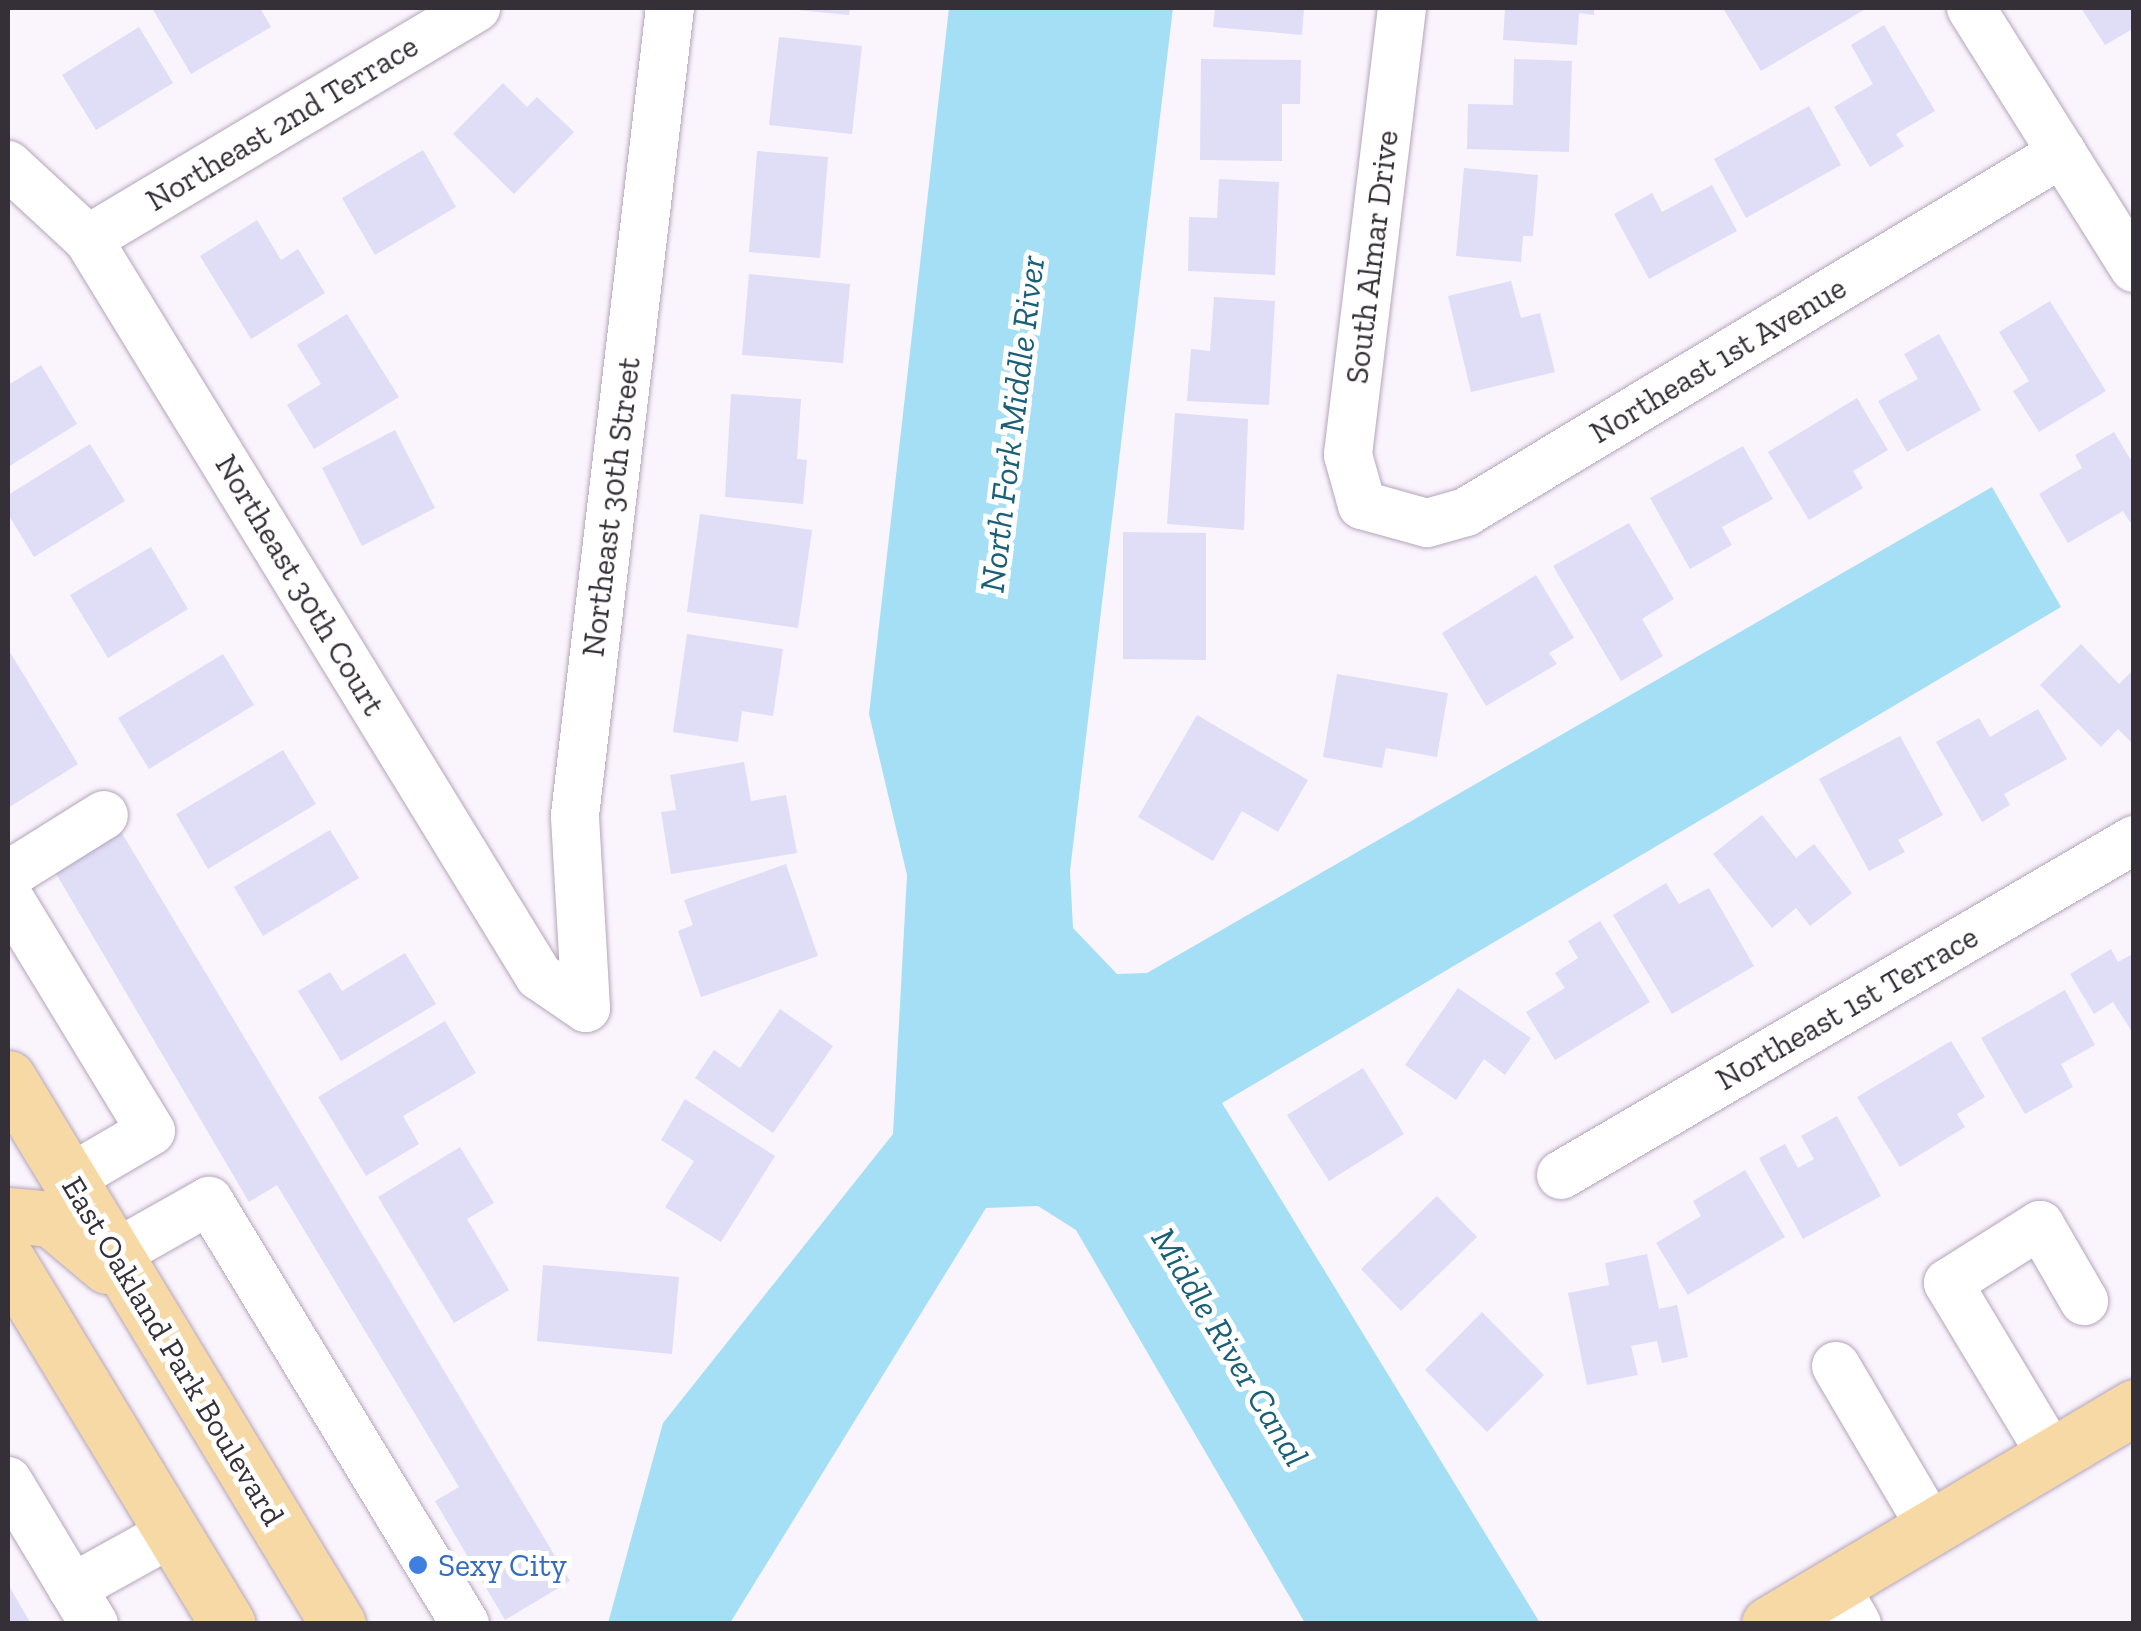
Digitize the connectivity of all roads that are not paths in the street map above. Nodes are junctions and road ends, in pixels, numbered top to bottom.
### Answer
1 (476, 8) edge
2 (670, 8) edge
3 (1402, 8) edge
4 (1972, 8) edge
5 (2062, 153) junction
6 (8, 165) edge
7 (88, 239) junction
8 (2134, 268) edge
9 (1362, 504) joint
10 (104, 816) dead end
11 (2134, 840) edge
12 (8, 875) edge
13 (8, 896) edge
14 (586, 1008) joint
15 (8, 1078) edge
16 (1561, 1175) dead end
17 (69, 1179) junction
18 (8, 1214) edge
19 (8, 1261) edge
20 (127, 1274) junction
21 (2084, 1301) dead end
22 (1836, 1366) dead end
23 (2126, 1424) edge
24 (2052, 1456) junction
25 (8, 1480) edge
26 (1931, 1527) junction
27 (173, 1532) junction
28 (1846, 1604) edge
29 (83, 1606) edge
30 (228, 1624) edge
31 (338, 1624) edge
32 (465, 1624) edge
33 (1769, 1624) edge

1 - 7 street, Northeast 2nd Terrace
2 - 14 street, Northeast 30th Street
3 - 9 street, South Almar Drive
4 - 5 street
5 - 8 street
5 - 9 street, Northeast 1st Avenue
6 - 7 street, Northeast 30th Court
7 - 14 street, Northeast 30th Court
10 - 12 street
11 - 16 street, Northeast 1st Terrace
13 - 17 street
15 - 17 main road, East Oakland Park Boulevard
17 - 20 main road, East Oakland Park Boulevard
18 - 20 main road
19 - 27 main road
20 - 31 main road, East Oakland Park Boulevard
20 - 32 street
21 - 24 street
22 - 26 street
23 - 24 main road
24 - 26 main road
25 - 29 street
26 - 28 main road
27 - 29 street
27 - 30 main road
28 - 33 main road

